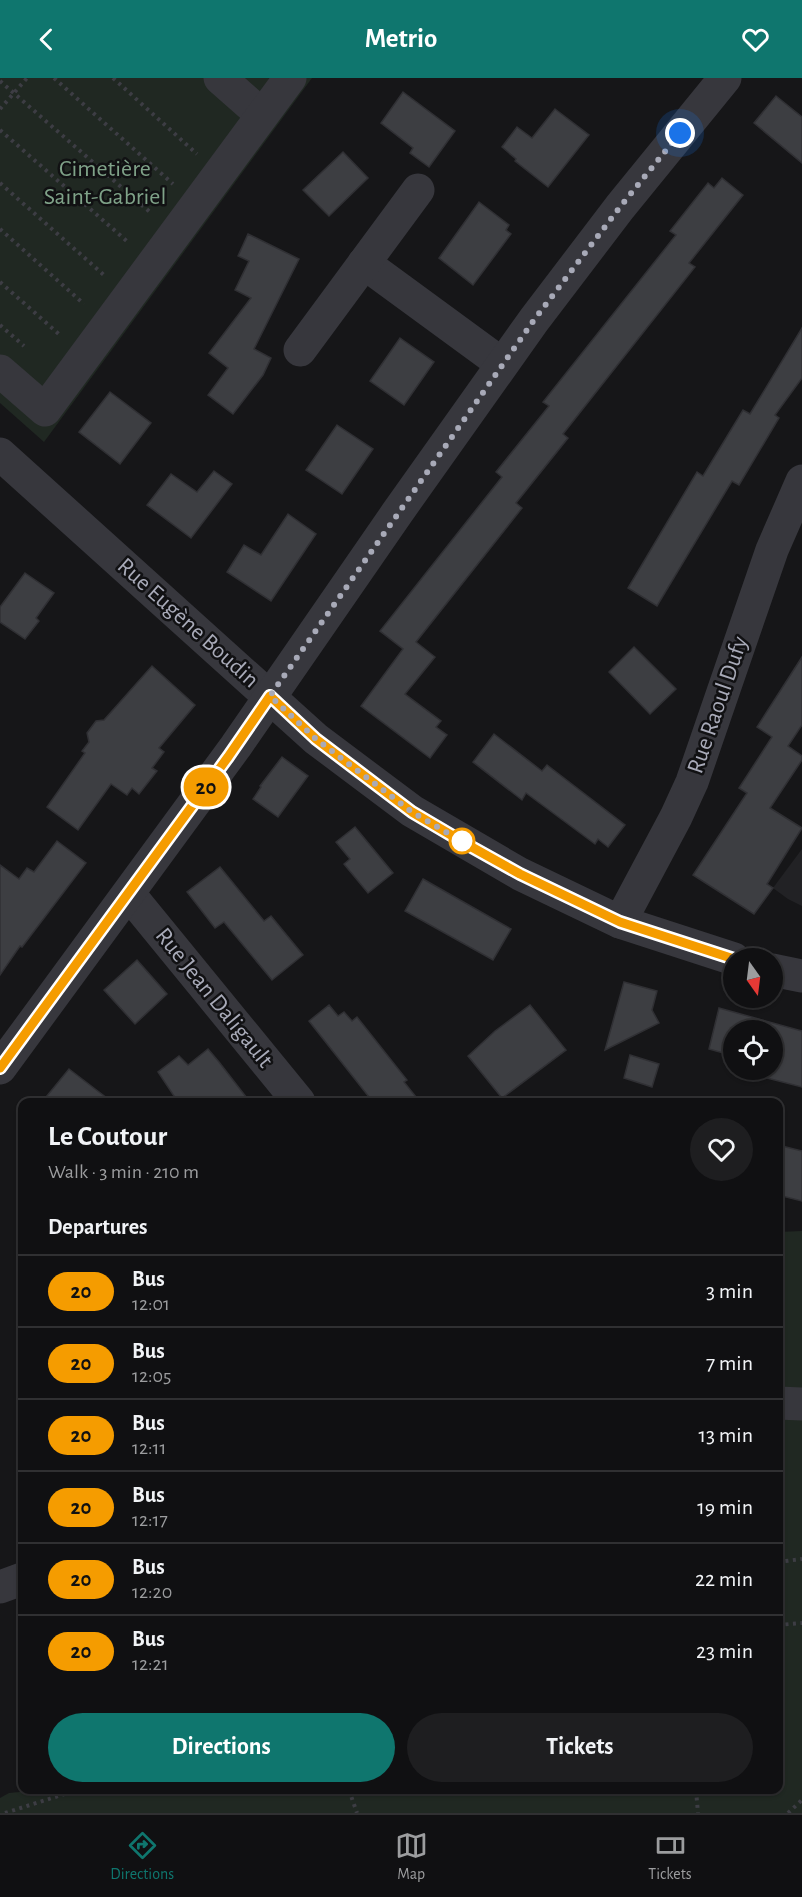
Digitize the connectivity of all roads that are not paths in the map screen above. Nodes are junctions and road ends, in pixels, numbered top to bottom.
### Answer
1 (220, 78) edge
2 (290, 78) edge
3 (725, 78) edge
4 (262, 115) junction
5 (418, 190) dead end
6 (364, 263) junction
7 (300, 350) dead end
8 (502, 364) junction
9 (0, 371) edge
10 (2, 459) edge
11 (802, 481) edge
12 (264, 705) junction
13 (129, 894) junction
14 (620, 922) junction
15 (723, 955) edge
16 (783, 972) edge
17 (802, 976) edge
18 (0, 1068) edge
19 (296, 1098) edge
20 (783, 1402) edge
21 (802, 1404) edge
22 (18, 1581) edge
23 (0, 1587) edge

1 - 4 street
2 - 4 street
3 - 8 street
4 - 9 street
5 - 6 street
6 - 7 street
6 - 8 street
8 - 12 street
10 - 12 street, Rue Eugène Boudin
11 - 14 street, Rue Raoul Dufy
12 - 13 street
12 - 14 street, Rue Eugène Boudin
13 - 18 street
13 - 19 street, Rue Jean Daligault
14 - 15 street, Rue Eugène Boudin
16 - 17 street
20 - 21 street
22 - 23 street

